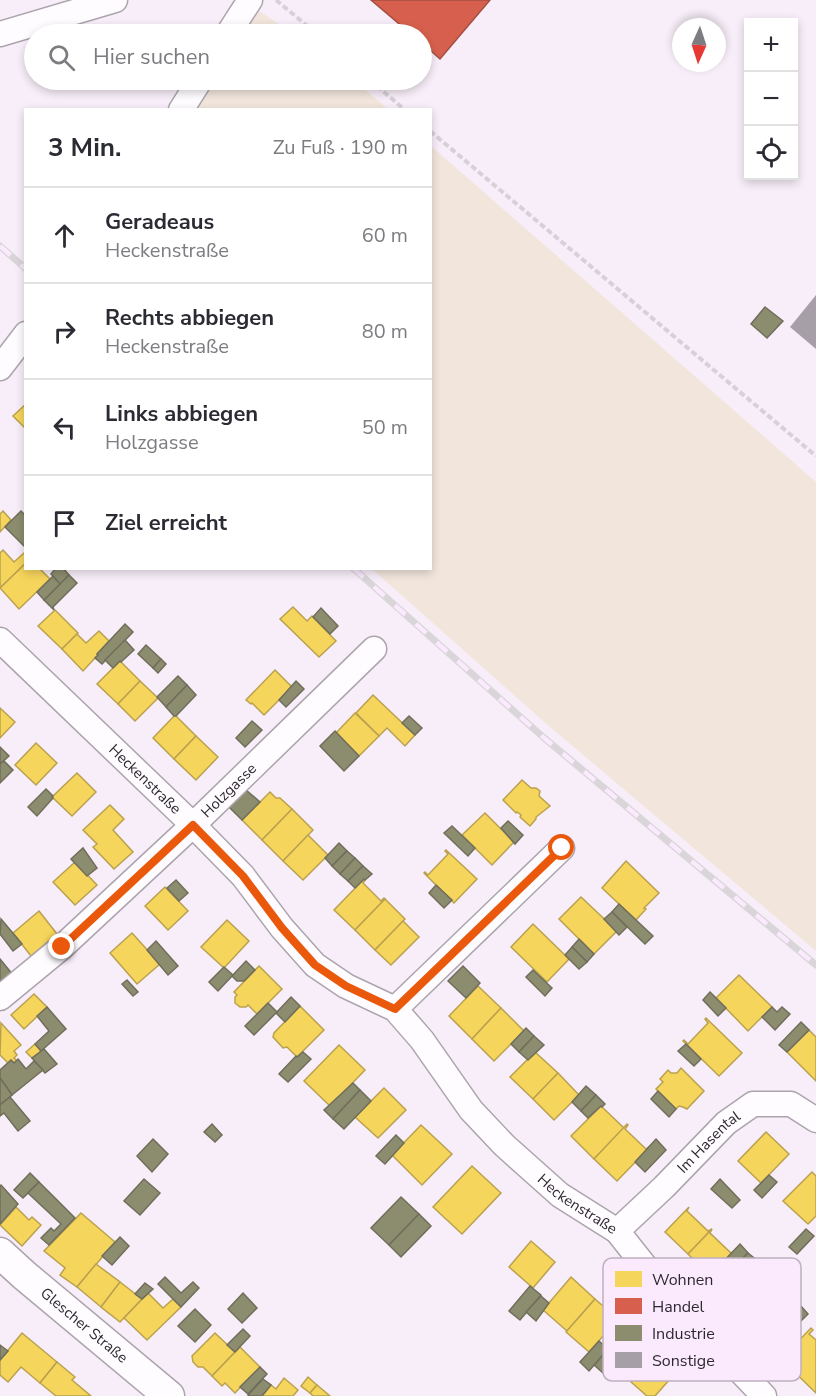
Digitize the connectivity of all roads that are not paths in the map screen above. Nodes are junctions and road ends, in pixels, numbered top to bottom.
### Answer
1 (115, 0) edge
2 (250, 0) edge
3 (34, 24) edge
4 (234, 24) edge
5 (24, 27) edge
6 (0, 34) edge
7 (194, 90) edge
8 (182, 108) edge
9 (24, 337) edge
10 (0, 368) edge
11 (0, 640) edge
12 (374, 649) dead end
13 (193, 825) junction
14 (562, 848) dead end
15 (0, 998) edge
16 (395, 1009) junction
17 (816, 1120) edge
18 (617, 1231) junction
19 (0, 1253) edge
20 (638, 1258) edge
21 (750, 1381) edge
22 (169, 1396) edge
23 (764, 1396) edge

1 - 3 street
2 - 4 street
5 - 6 street
7 - 8 street
9 - 10 street
11 - 13 street, Heckenstraße
12 - 13 street, Holzgasse
13 - 15 street, Holzgasse
13 - 16 street, Heckenstraße
14 - 16 street
16 - 18 street, Heckenstraße
17 - 18 street, Im Hasental
18 - 20 street, Heckenstraße
19 - 22 street, Glescher Straße
21 - 23 street, Heckenstraße

